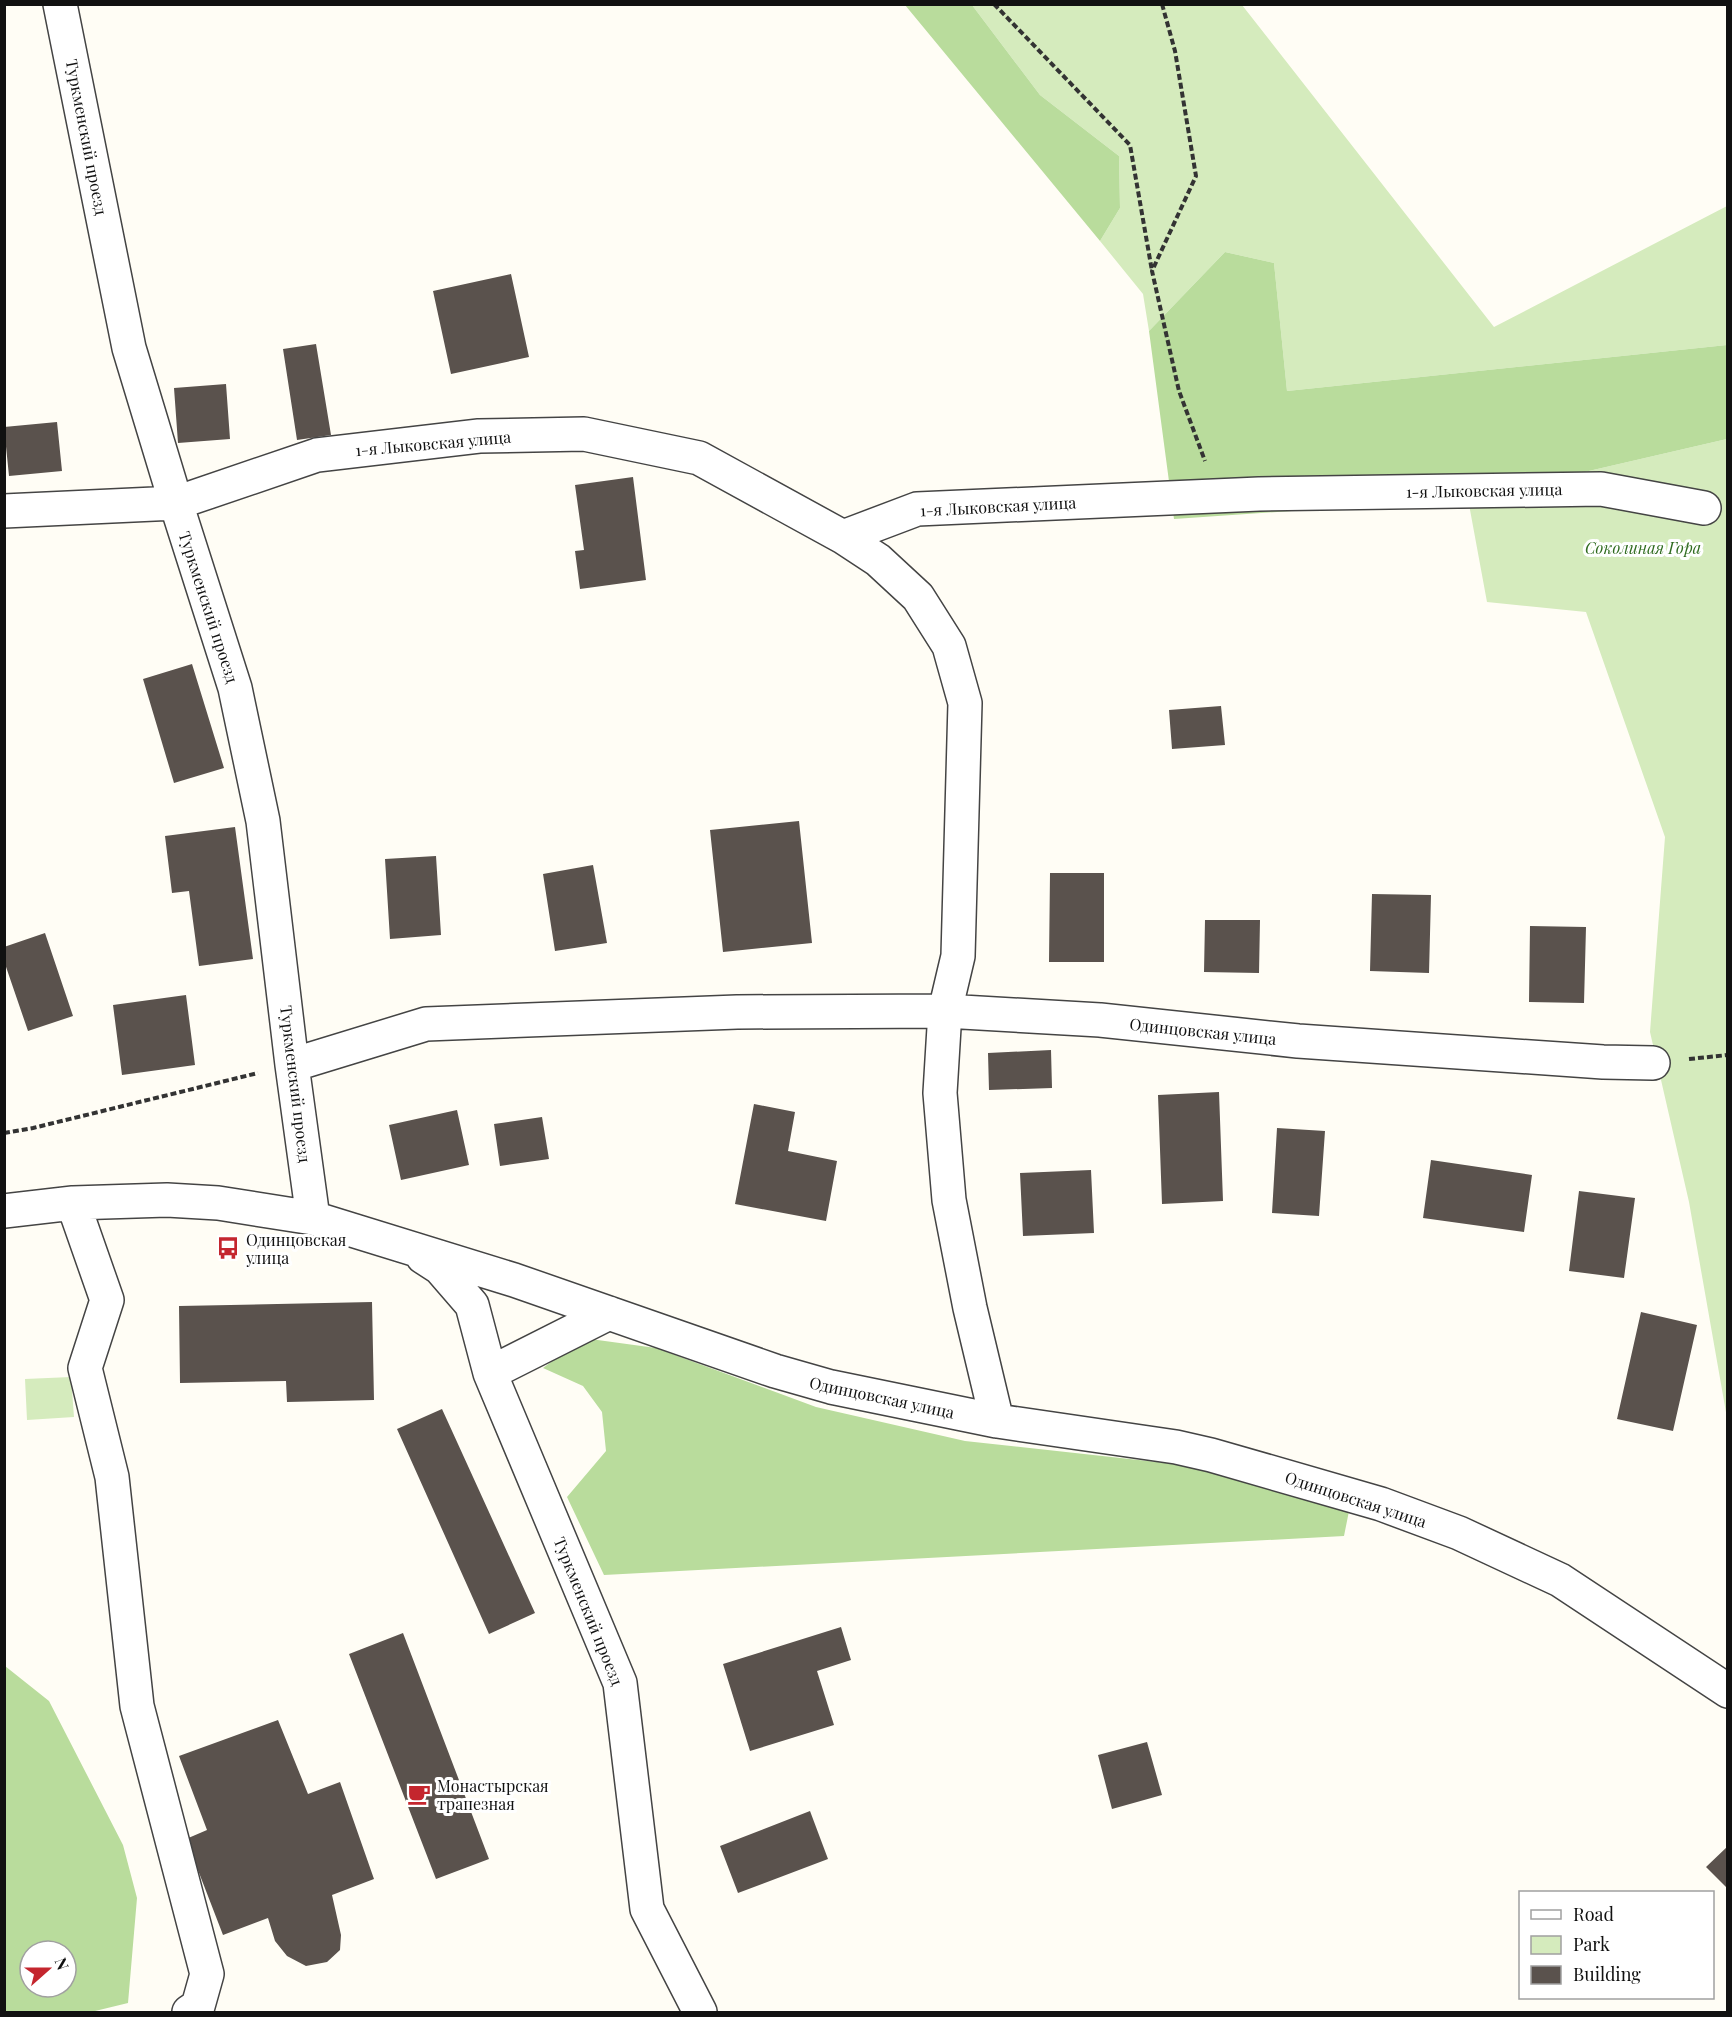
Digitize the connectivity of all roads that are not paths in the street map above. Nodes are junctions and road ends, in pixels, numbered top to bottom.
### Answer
1 (60, 4) edge
2 (176, 504) junction
3 (1704, 508) dead end
4 (4, 511) edge
5 (843, 537) junction
6 (945, 1011) junction
7 (1653, 1063) dead end
8 (292, 1065) junction
9 (73, 1203) junction
10 (4, 1211) edge
11 (314, 1218) junction
12 (402, 1244) junction
13 (609, 1313) junction
14 (490, 1373) junction
15 (997, 1421) junction
16 (1728, 1691) edge
17 (189, 2013) edge
18 (700, 2013) edge

1 - 2 street, Туркменский проезд
2 - 4 street, 1-я Лыковская улица
2 - 5 street, 1-я Лыковская улица
2 - 8 street, Туркменский проезд
3 - 5 street, 1-я Лыковская улица
5 - 6 street
6 - 7 street, Одинцовская улица
6 - 8 street, Одинцовская улица
6 - 15 street
8 - 11 street, Туркменский проезд
9 - 10 street, Одинцовская улица
9 - 11 street, Одинцовская улица
9 - 17 street
11 - 12 street, Одинцовская улица
12 - 13 street, Одинцовская улица
12 - 14 street, Туркменский проезд
13 - 14 street
13 - 15 street, Одинцовская улица
14 - 18 street, Туркменский проезд
15 - 16 street, Одинцовская улица

